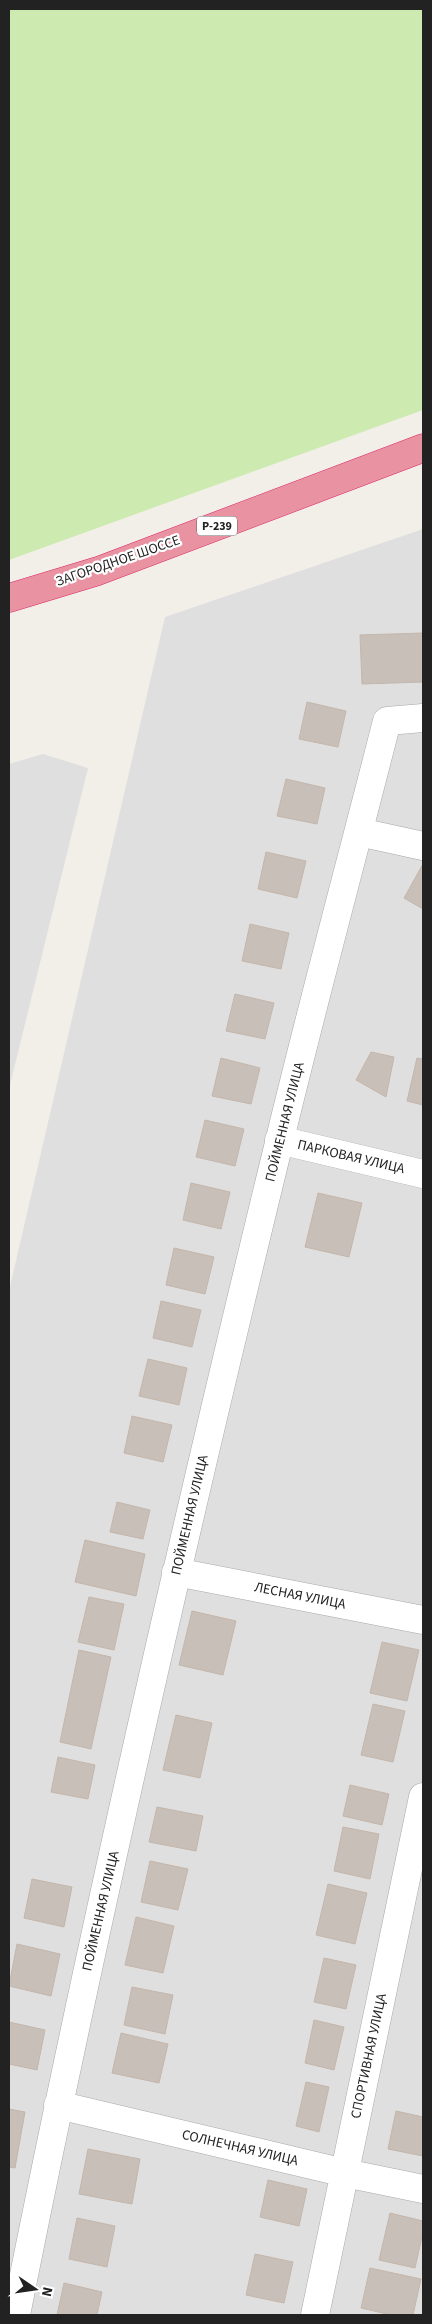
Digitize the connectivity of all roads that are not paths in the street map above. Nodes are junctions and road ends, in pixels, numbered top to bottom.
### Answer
1 (423, 448) edge
2 (9, 598) edge
3 (423, 718) edge
4 (359, 832) junction
5 (423, 846) edge
6 (279, 1140) junction
7 (423, 1174) edge
8 (176, 1572) junction
9 (423, 1620) edge
10 (423, 1797) edge
11 (58, 2106) junction
12 (345, 2173) junction
13 (423, 2189) edge
14 (16, 2315) edge
15 (315, 2315) edge

1 - 2 highway, ЗАГОРОДНОЕ ШОССЕ / Р-239
3 - 4 street, ПОЙМЕННАЯ УЛИЦА
4 - 5 street
4 - 6 street, ПОЙМЕННАЯ УЛИЦА
6 - 7 street, ПАРКОВАЯ УЛИЦА
6 - 8 street, ПОЙМЕННАЯ УЛИЦА
8 - 9 street, ЛЕСНАЯ УЛИЦА
8 - 11 street, ПОЙМЕННАЯ УЛИЦА
10 - 12 street, СПОРТИВНАЯ УЛИЦА
11 - 12 street, СОЛНЕЧНАЯ УЛИЦА
11 - 14 street, ПОЙМЕННАЯ УЛИЦА
12 - 13 street, СОЛНЕЧНАЯ УЛИЦА
12 - 15 street, СПОРТИВНАЯ УЛИЦА

